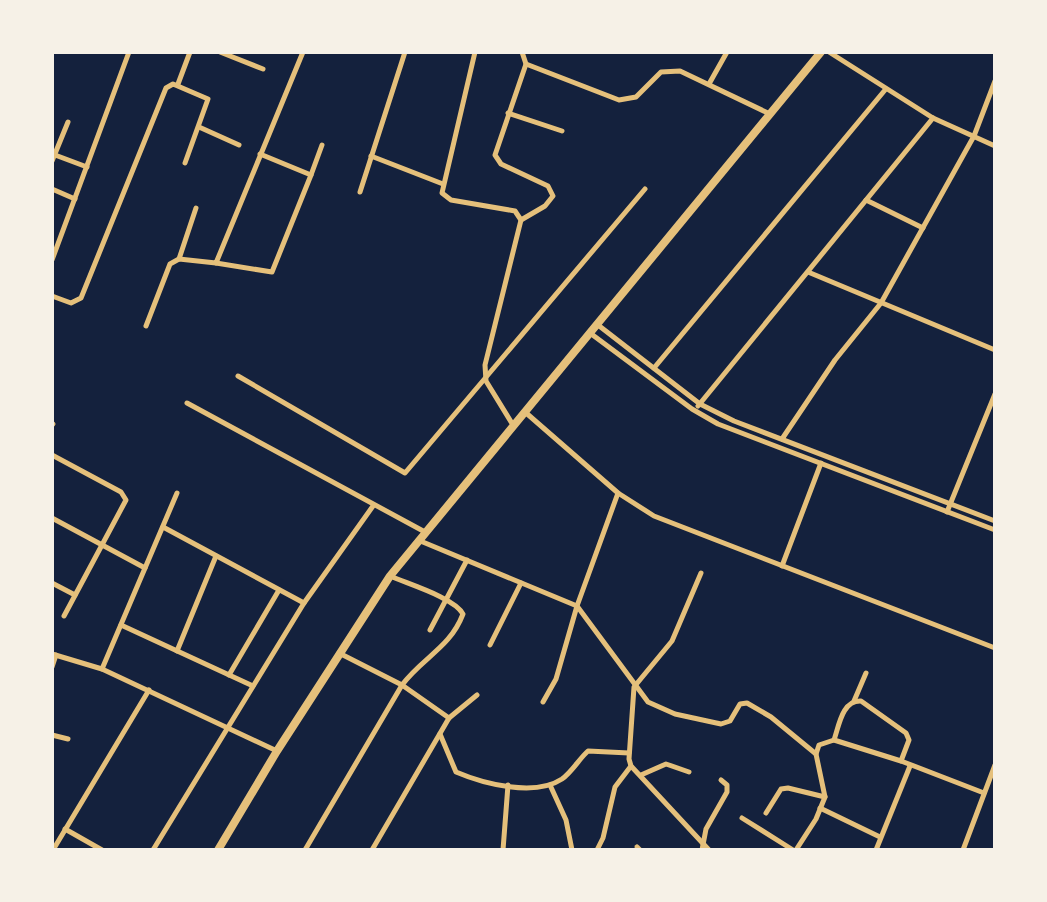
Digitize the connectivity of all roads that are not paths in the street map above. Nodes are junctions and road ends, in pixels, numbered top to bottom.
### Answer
1 (129, 52) edge
2 (190, 52) edge
3 (220, 52) edge
4 (303, 52) edge
5 (405, 52) edge
6 (475, 52) edge
7 (522, 52) edge
8 (727, 52) edge
9 (821, 52) edge
10 (829, 52) edge
11 (526, 64) junction
12 (263, 69) dead end
13 (995, 81) edge
14 (178, 84) junction
15 (709, 84) junction
16 (885, 89) junction
17 (509, 113) junction
18 (770, 114) junction
19 (933, 118) junction
20 (68, 122) dead end
21 (200, 127) junction
22 (562, 131) dead end
23 (974, 136) junction
24 (239, 145) dead end
25 (322, 145) dead end
26 (995, 146) edge
27 (260, 154) junction
28 (371, 156) junction
29 (54, 158) edge
30 (185, 163) dead end
31 (87, 167) junction
32 (311, 175) junction
33 (443, 184) junction
34 (52, 189) edge
35 (645, 189) dead end
36 (360, 192) dead end
37 (75, 199) junction
38 (866, 200) junction
39 (196, 208) dead end
40 (521, 220) junction
41 (923, 228) junction
42 (180, 259) junction
43 (52, 260) edge
44 (216, 263) junction
45 (807, 272) junction
46 (52, 296) edge
47 (881, 303) junction
48 (598, 325) junction
49 (146, 326) dead end
50 (590, 333) junction
51 (995, 350) edge
52 (654, 368) junction
53 (237, 376) dead end
54 (486, 381) junction
55 (995, 394) edge
56 (187, 403) dead end
57 (700, 404) junction
58 (695, 410) junction
59 (525, 412) junction
60 (513, 425) junction
61 (782, 439) junction
62 (52, 454) edge
63 (821, 463) junction
64 (177, 493) dead end
65 (618, 493) junction
66 (950, 503) junction
67 (373, 506) junction
68 (947, 512) junction
69 (52, 518) edge
70 (995, 521) edge
71 (163, 527) junction
72 (995, 530) edge
73 (425, 532) junction
74 (418, 540) junction
75 (103, 545) junction
76 (216, 556) junction
77 (467, 559) junction
78 (782, 566) junction
79 (145, 568) junction
80 (701, 573) dead end
81 (390, 576) junction
82 (52, 583) edge
83 (521, 583) junction
84 (279, 590) junction
85 (75, 595) junction
86 (446, 600) junction
87 (304, 603) junction
88 (576, 606) junction
89 (64, 616) dead end
90 (121, 625) junction
91 (430, 630) dead end
92 (490, 645) dead end
93 (995, 648) edge
94 (177, 651) junction
95 (339, 653) junction
96 (54, 654) edge
97 (52, 667) edge
98 (102, 669) junction
99 (866, 673) dead end
100 (229, 675) junction
101 (402, 685) junction
102 (253, 686) junction
103 (634, 687) junction
104 (149, 690) junction
105 (477, 695) dead end
106 (855, 701) junction
107 (543, 702) dead end
108 (449, 718) junction
109 (229, 725) junction
110 (52, 734) edge
111 (440, 734) junction
112 (68, 739) dead end
113 (834, 740) junction
114 (277, 751) junction
115 (629, 752) junction
116 (816, 754) junction
117 (901, 761) junction
118 (995, 765) edge
119 (631, 766) junction
120 (910, 766) junction
121 (689, 772) dead end
122 (641, 775) junction
123 (721, 780) dead end
124 (508, 785) junction
125 (550, 785) junction
126 (984, 793) junction
127 (825, 797) junction
128 (820, 808) junction
129 (766, 813) dead end
130 (742, 818) dead end
131 (65, 829) junction
132 (880, 837) junction
133 (705, 848) edge
134 (53, 849) edge
135 (102, 849) edge
136 (153, 849) edge
137 (218, 849) edge
138 (304, 849) edge
139 (372, 849) edge
140 (503, 849) edge
141 (572, 849) edge
142 (597, 849) edge
143 (794, 849) edge
144 (876, 849) edge
145 (963, 849) edge

1 - 31 street
2 - 14 street
3 - 12 street
4 - 27 street
5 - 28 street
6 - 33 street
7 - 11 street
8 - 15 street
9 - 18 highway
10 - 16 street
11 - 15 street
11 - 17 street
13 - 23 street
14 - 21 street
14 - 46 street
15 - 18 street
16 - 19 street
16 - 52 street
17 - 22 street
17 - 40 street
18 - 48 highway
19 - 23 street
19 - 38 street
20 - 29 street
21 - 24 street
21 - 30 street
23 - 26 street
23 - 41 street
25 - 32 street
27 - 32 street
27 - 44 street
28 - 33 street
28 - 36 street
29 - 31 street
31 - 37 street
32 - 44 street
33 - 40 street
34 - 37 street
35 - 54 street
37 - 43 street
38 - 41 street
38 - 45 street
39 - 42 street
40 - 54 street
41 - 47 street
42 - 44 street
42 - 49 street
45 - 47 street
45 - 57 street
47 - 51 street
47 - 61 street
48 - 50 highway
48 - 52 street
50 - 58 street
50 - 59 highway
52 - 57 street
53 - 54 street
54 - 60 street
55 - 66 street
56 - 67 street
57 - 58 street
57 - 61 street
58 - 63 street
59 - 60 highway
59 - 65 street
60 - 73 highway
61 - 66 street
62 - 75 street
63 - 68 street
63 - 78 street
64 - 71 street
65 - 78 street
65 - 88 street
66 - 68 street
66 - 70 street
67 - 73 street
67 - 87 street
68 - 72 street
69 - 75 street
71 - 76 street
71 - 79 street
73 - 74 highway
74 - 77 street
74 - 81 highway
75 - 79 street
75 - 85 street
76 - 84 street
76 - 94 street
77 - 83 street
77 - 86 street
78 - 93 street
79 - 90 street
80 - 103 street
81 - 86 street
81 - 95 highway
82 - 85 street
83 - 88 street
83 - 92 street
84 - 87 street
84 - 100 street
85 - 89 street
86 - 91 street
86 - 101 street
87 - 102 street
88 - 103 street
88 - 107 street
90 - 94 street
90 - 98 street
94 - 100 street
95 - 101 street
95 - 114 highway
96 - 97 street
96 - 98 street
98 - 104 street
99 - 106 street
100 - 102 street
101 - 108 street
101 - 138 street
102 - 109 street
103 - 115 street
103 - 116 street
104 - 109 street
104 - 131 street
105 - 108 street
106 - 113 street
106 - 117 street
108 - 111 street
109 - 114 street
109 - 136 street
110 - 112 street
111 - 124 street
111 - 139 street
113 - 116 street
113 - 117 street
114 - 137 highway
115 - 119 street
115 - 125 street
116 - 127 street
117 - 120 street
118 - 126 street
119 - 122 street
119 - 142 street
120 - 126 street
120 - 132 street
121 - 122 street
122 - 133 street
123 - 133 street
124 - 125 street
124 - 140 street
125 - 141 street
126 - 145 street
127 - 128 street
127 - 129 street
128 - 132 street
128 - 143 street
130 - 143 street
131 - 134 street
131 - 135 street
132 - 144 street

